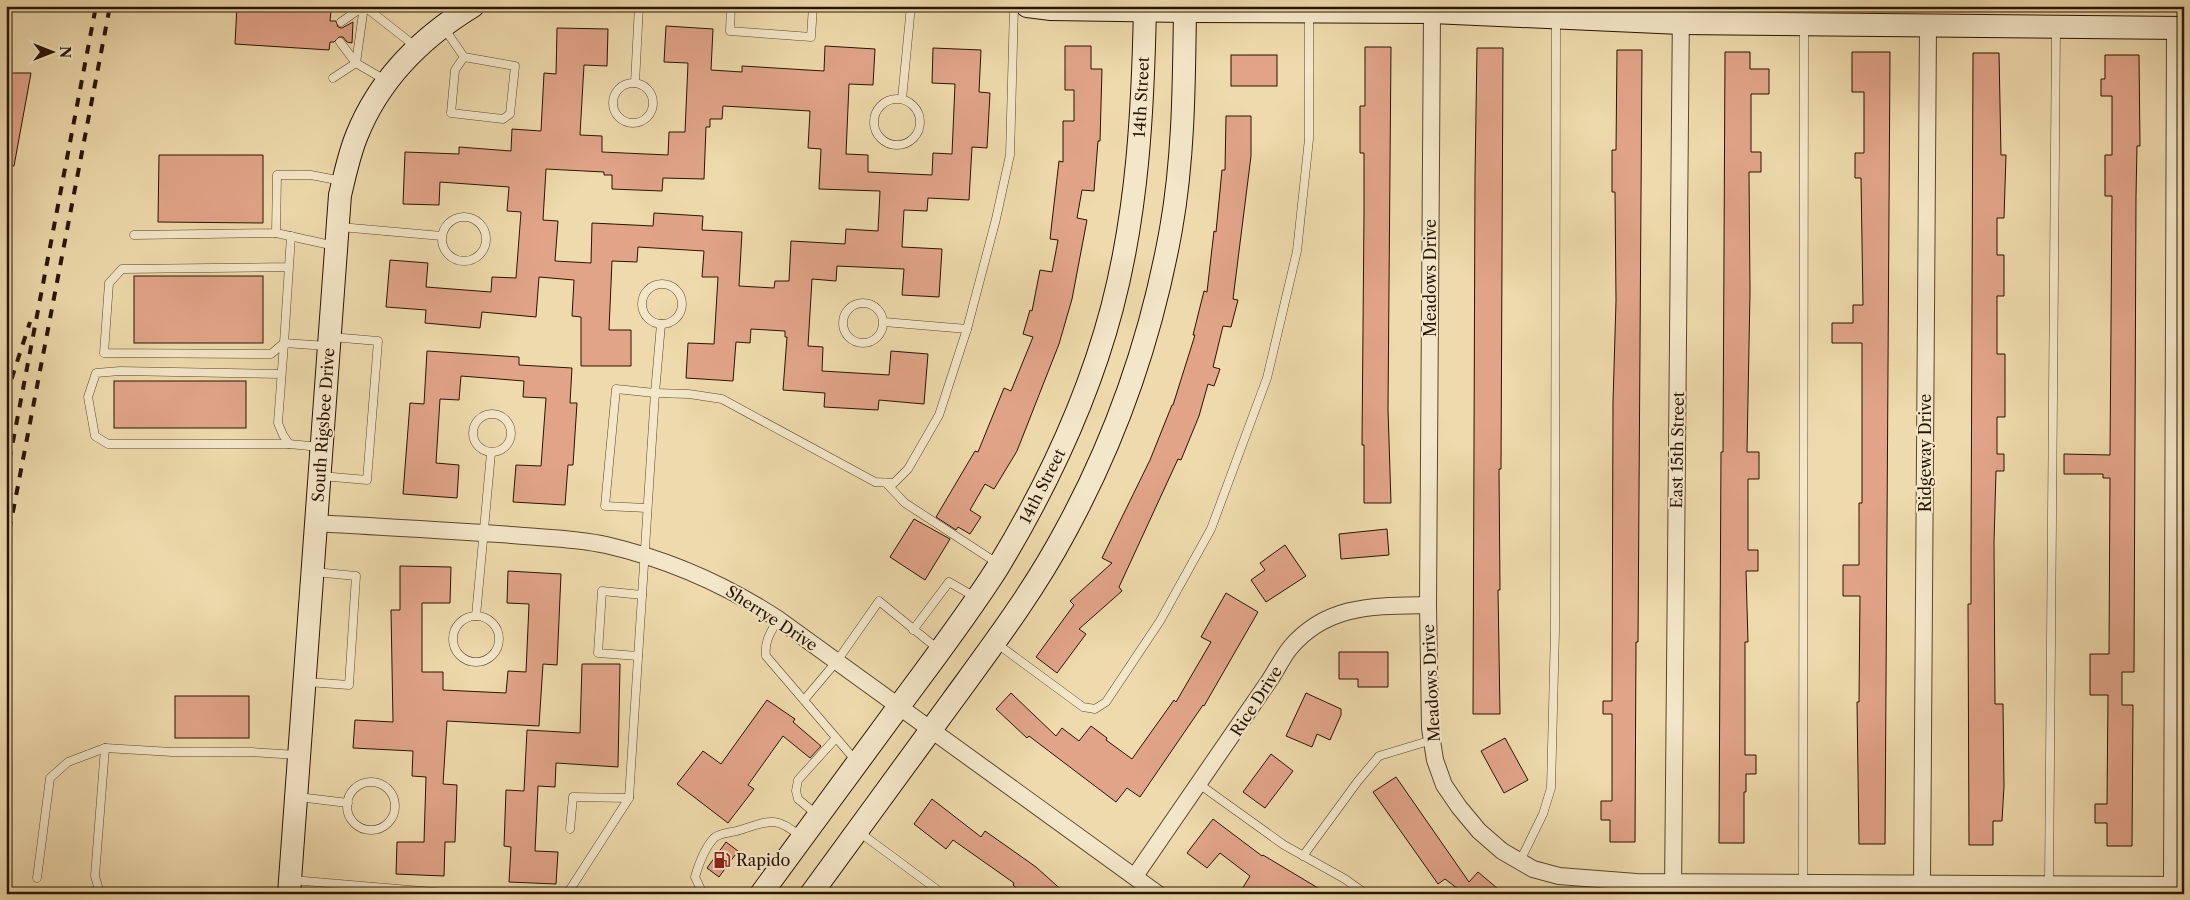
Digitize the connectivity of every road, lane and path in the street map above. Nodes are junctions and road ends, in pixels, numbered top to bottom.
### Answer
1 (364, 6) edge
2 (473, 6) edge
3 (639, 6) edge
4 (731, 6) edge
5 (813, 6) edge
6 (911, 6) edge
7 (1014, 6) edge
8 (1027, 6) edge
9 (1145, 8) edge
10 (1185, 9) edge
11 (1310, 12) junction
12 (1432, 12) junction
13 (1681, 14) edge
14 (1556, 18) junction
15 (341, 22) dead end
16 (1804, 24) junction
17 (1928, 24) junction
18 (442, 26) junction
19 (2056, 26) junction
20 (2180, 28) edge
21 (340, 42) dead end
22 (417, 48) junction
23 (464, 57) junction
24 (356, 63) junction
25 (334, 78) dead end
26 (387, 81) junction
27 (635, 83) junction
28 (902, 99) junction
29 (344, 181) junction
30 (276, 233) junction
31 (134, 235) dead end
32 (291, 236) junction
33 (442, 236) junction
34 (337, 237) junction
35 (289, 267) junction
36 (884, 322) junction
37 (661, 324) junction
38 (967, 329) junction
39 (329, 341) junction
40 (284, 343) junction
41 (281, 374) junction
42 (655, 393) junction
43 (289, 444) junction
44 (321, 447) junction
45 (491, 453) junction
46 (319, 476) junction
47 (886, 483) junction
48 (648, 508) junction
49 (315, 523) junction
50 (484, 533) junction
51 (645, 555) junction
52 (999, 564) junction
53 (312, 572) junction
54 (642, 595) junction
55 (977, 598) junction
56 (1428, 605) junction
57 (476, 616) junction
58 (778, 619) junction
59 (913, 630) junction
60 (994, 643) junction
61 (940, 650) junction
62 (638, 656) junction
63 (837, 661) junction
64 (305, 682) junction
65 (804, 700) junction
66 (899, 706) junction
67 (931, 729) junction
68 (836, 738) junction
69 (1432, 740) junction
70 (105, 748) junction
71 (299, 756) junction
72 (857, 762) junction
73 (1199, 784) junction
74 (296, 796) junction
75 (629, 798) junction
76 (348, 803) junction
77 (818, 816) junction
78 (570, 829) dead end
79 (857, 831) junction
80 (802, 838) junction
81 (1302, 856) junction
82 (1520, 861) junction
83 (1135, 876) junction
84 (37, 878) dead end
85 (1803, 882) junction
86 (1922, 883) junction
87 (2049, 884) junction
88 (2178, 885) edge
89 (290, 887) edge
90 (1673, 888) edge
91 (100, 894) edge
92 (457, 894) edge
93 (565, 894) edge
94 (703, 894) edge
95 (761, 894) edge
96 (811, 894) edge
97 (943, 894) edge
98 (1158, 894) edge
99 (1366, 894) edge

1 - 15 lane
1 - 22 lane
1 - 24 lane
2 - 18 street, South Rigsbee Drive
3 - 27 lane
4 - 5 lane
6 - 28 lane
7 - 38 lane
8 - 9 street
9 - 10 street
9 - 52 street, 14th Street
10 - 11 street
10 - 60 street
11 - 12 street
11 - 60 lane
12 - 14 street
12 - 56 street, Meadows Drive
13 - 14 street
13 - 16 street
13 - 90 street, East 15th Street
14 - 82 lane
16 - 17 street
16 - 85 lane
17 - 19 street
17 - 86 street, Ridgeway Drive
18 - 22 street, South Rigsbee Drive
18 - 23 lane
19 - 20 street
19 - 87 lane
20 - 88 street
21 - 24 lane
22 - 26 street, South Rigsbee Drive
23 - 23 lane
24 - 25 lane
24 - 26 lane
26 - 29 street, South Rigsbee Drive
27 - 27 lane
28 - 28 lane
29 - 30 lane
29 - 34 street, South Rigsbee Drive
30 - 31 lane
30 - 32 lane
32 - 34 lane
32 - 35 lane
33 - 33 lane
33 - 34 lane
34 - 39 street, South Rigsbee Drive
35 - 40 lane
35 - 40 lane
36 - 36 lane
36 - 38 lane
37 - 37 lane
37 - 42 lane
38 - 47 lane
39 - 40 lane
39 - 44 street, South Rigsbee Drive
39 - 46 lane
40 - 41 lane
41 - 43 lane
41 - 43 lane
42 - 47 lane
42 - 48 lane
42 - 48 lane
43 - 44 lane
44 - 46 street, South Rigsbee Drive
45 - 45 lane
45 - 50 lane
46 - 49 street, South Rigsbee Drive
47 - 52 lane
48 - 51 lane
49 - 50 street, Sherrye Drive
49 - 53 street, South Rigsbee Drive
50 - 51 street, Sherrye Drive
50 - 57 lane
51 - 54 lane
51 - 58 street, Sherrye Drive
52 - 55 street, 14th Street
53 - 64 street, South Rigsbee Drive
53 - 64 lane
54 - 62 lane
54 - 62 lane
55 - 59 lane
55 - 61 street, 14th Street
56 - 69 street, Meadows Drive
56 - 73 street, Rice Drive
57 - 57 lane
58 - 63 street, Sherrye Drive
58 - 65 lane
59 - 61 lane
59 - 63 lane
60 - 67 street
61 - 66 street, 14th Street
62 - 75 lane
63 - 65 lane
63 - 66 street, Sherrye Drive
64 - 71 street, South Rigsbee Drive
65 - 68 lane
66 - 67 street, Sherrye Drive
66 - 72 street, 14th Street
67 - 79 street
67 - 83 street, Sherrye Drive
68 - 72 lane
68 - 77 lane
69 - 81 lane
69 - 82 street, Meadows Drive
70 - 71 lane
70 - 84 lane
70 - 91 lane
71 - 74 street, South Rigsbee Drive
72 - 77 street, 14th Street
73 - 81 lane
73 - 83 street, Rice Drive
74 - 76 lane
74 - 89 street, South Rigsbee Drive
75 - 78 lane
75 - 93 lane
76 - 76 lane
77 - 80 street, 14th Street
79 - 96 street
79 - 97 lane
80 - 94 lane
80 - 95 street, 14th Street
81 - 99 lane
82 - 90 street, Meadows Drive
83 - 98 street, Sherrye Drive
85 - 86 street, Meadows Drive
85 - 90 street, Meadows Drive
86 - 87 street, Meadows Drive
87 - 88 street, Meadows Drive
89 - 92 lane

